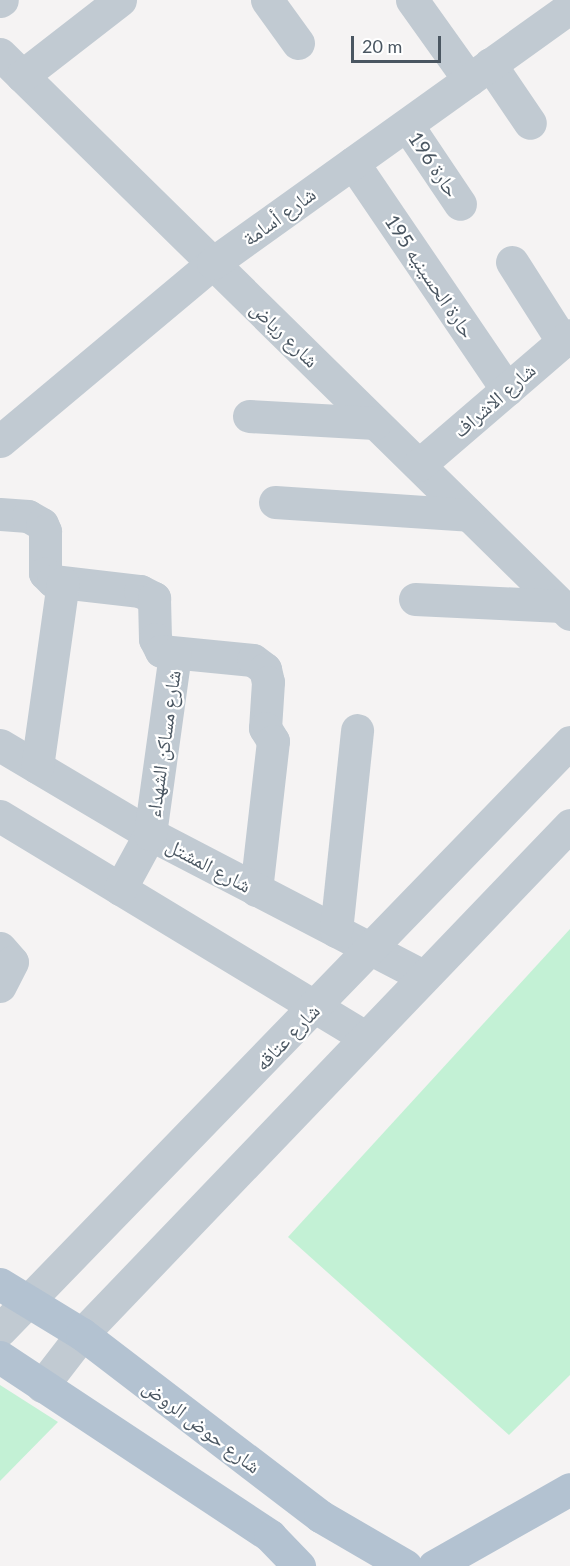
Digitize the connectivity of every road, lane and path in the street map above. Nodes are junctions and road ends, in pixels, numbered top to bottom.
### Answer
1 (120, 0) edge
2 (267, 0) edge
3 (412, 0) edge
4 (570, 7) edge
5 (298, 43) dead end
6 (11, 65) edge
7 (480, 72) junction
8 (530, 123) dead end
9 (406, 124) junction
10 (353, 163) junction
11 (460, 204) dead end
12 (512, 262) dead end
13 (213, 263) junction
14 (566, 339) edge
15 (507, 390) junction
16 (249, 416) dead end
17 (375, 423) junction
18 (0, 441) edge
19 (419, 465) junction
20 (276, 502) dead end
21 (0, 514) edge
22 (469, 515) junction
23 (63, 583) junction
24 (415, 599) dead end
25 (566, 610) edge
26 (175, 654) junction
27 (357, 730) dead end
28 (570, 742) edge
29 (0, 745) edge
30 (37, 767) junction
31 (0, 816) edge
32 (570, 825) edge
33 (150, 834) junction
34 (120, 889) junction
35 (256, 890) junction
36 (336, 931) junction
37 (0, 948) edge
38 (372, 949) junction
39 (423, 976) junction
40 (0, 986) edge
41 (316, 1008) junction
42 (365, 1037) junction
43 (0, 1284) edge
44 (30, 1301) junction
45 (0, 1330) edge
46 (82, 1334) junction
47 (5, 1368) edge
48 (42, 1386) junction
49 (570, 1489) edge
50 (299, 1566) edge
51 (406, 1566) edge
52 (434, 1566) edge

1 - 6 street
2 - 5 street
3 - 7 street
4 - 7 street, شارع أسامة
6 - 13 street, شارع رياض
7 - 8 street
7 - 9 street, شارع أسامة
9 - 10 street, شارع أسامة
9 - 11 street, حارة 196
10 - 13 street, شارع أسامة
10 - 15 street, حارة الحسينيه 195
12 - 14 street
13 - 17 street, شارع رياض
13 - 18 street, شارع أسامة
14 - 15 street, شارع الاشراف
15 - 19 street, شارع الاشراف
16 - 17 street
17 - 19 street, شارع رياض
19 - 22 street, شارع رياض
20 - 22 street
21 - 23 street
22 - 25 street, شارع رياض
23 - 26 street
23 - 30 street
24 - 25 street
26 - 33 street, شارع مساكن الشهداء
26 - 35 street
27 - 36 street
28 - 38 street, شارع عتاقه
29 - 30 street, شارع المشتل
30 - 33 street, شارع المشتل
31 - 34 street
32 - 39 street
33 - 34 street
33 - 35 street, شارع المشتل
34 - 41 street
35 - 36 street, شارع المشتل
36 - 38 street, شارع المشتل
37 - 40 street
38 - 39 street, شارع المشتل
38 - 41 street, شارع عتاقه
39 - 42 street
41 - 42 street
41 - 44 street, شارع عتاقه
42 - 46 street
43 - 44 main road, شارع حوض الروض
44 - 45 street, شارع عتاقه
44 - 46 main road, شارع حوض الروض
46 - 48 street
46 - 51 main road, شارع حوض الروض
47 - 48 main road
48 - 50 main road
49 - 52 main road

